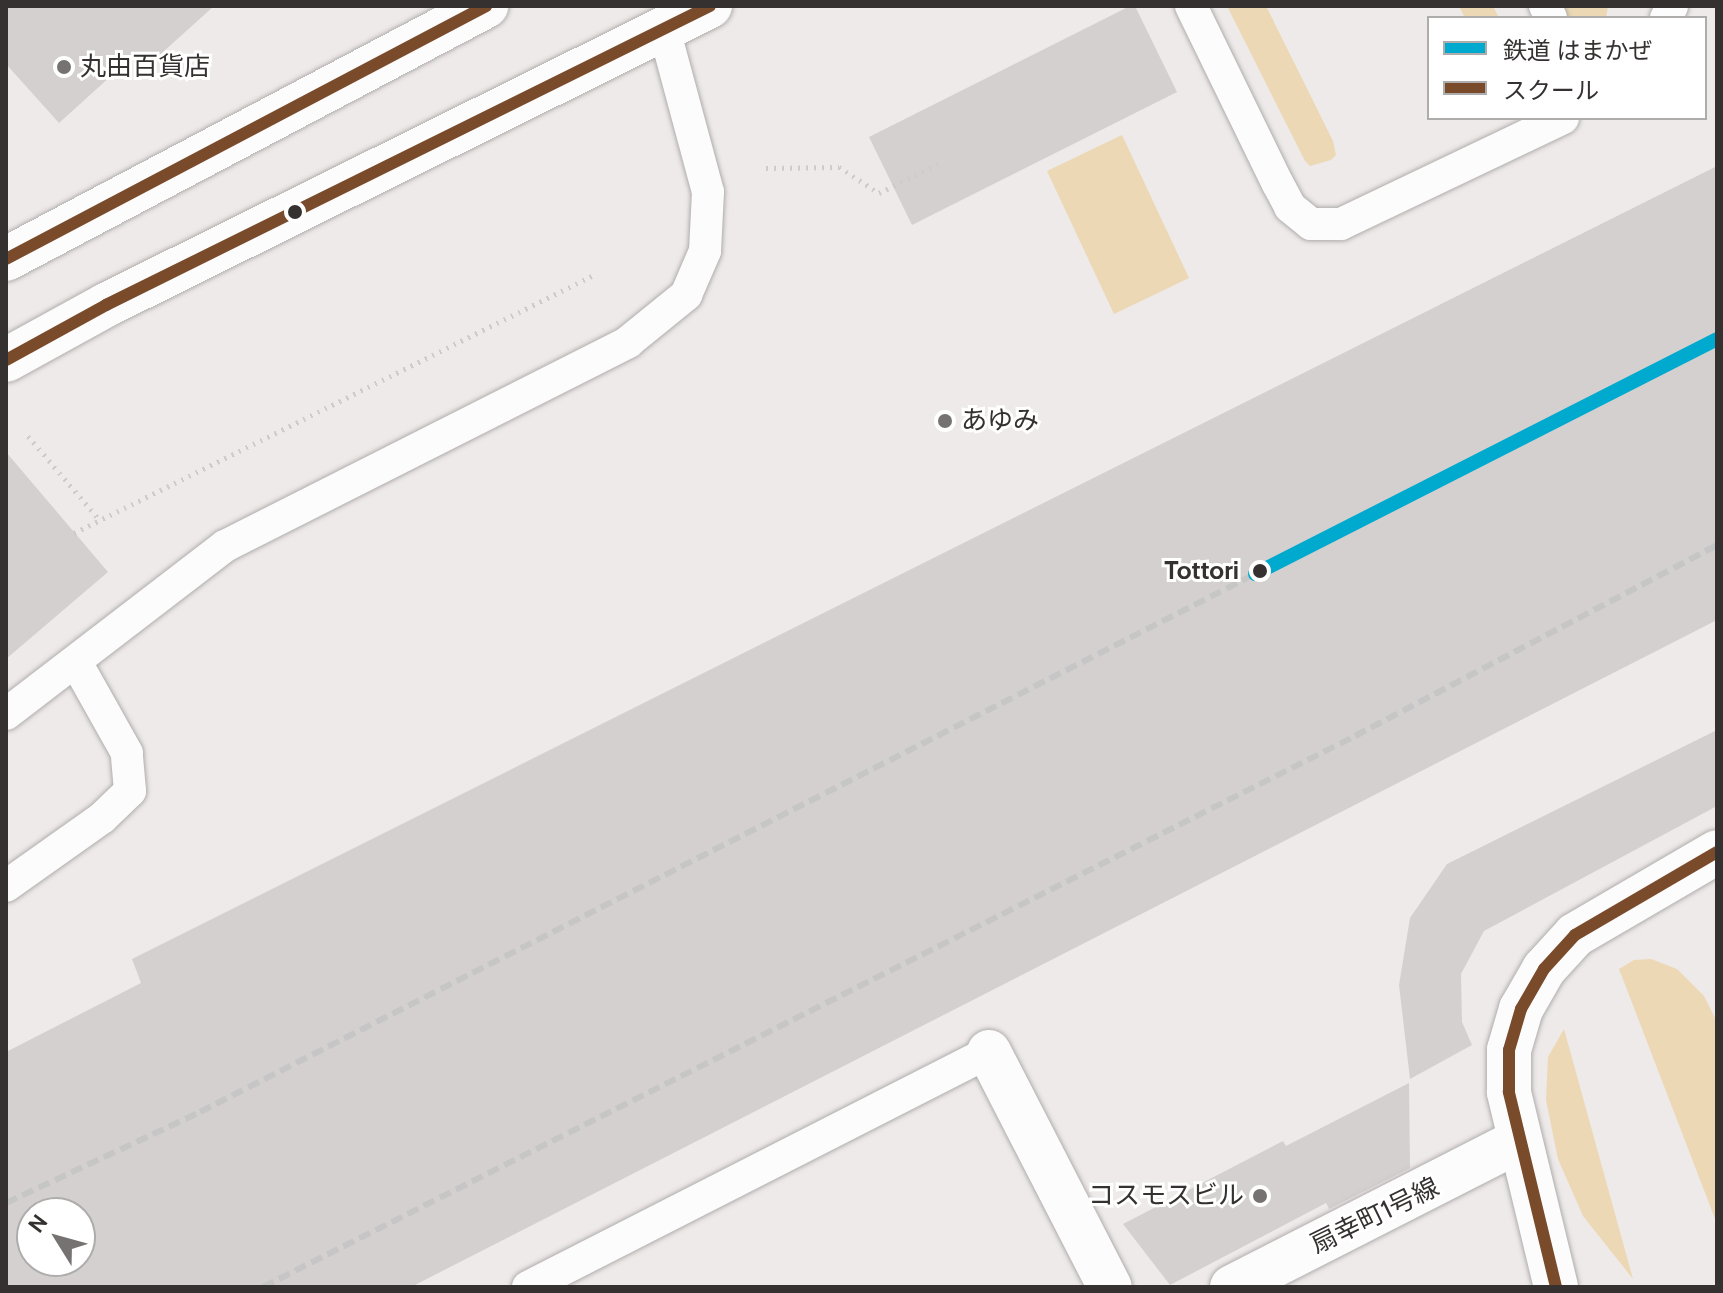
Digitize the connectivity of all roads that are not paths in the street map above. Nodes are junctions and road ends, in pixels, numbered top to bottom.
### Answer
1 (486, 6) edge
2 (710, 6) edge
3 (1191, 6) edge
4 (664, 29) junction
5 (1559, 120) edge
6 (6, 259) edge
7 (6, 360) edge
8 (76, 662) junction
9 (6, 714) edge
10 (1717, 852) edge
11 (6, 886) edge
12 (989, 1052) joint
13 (1517, 1142) junction
14 (528, 1287) edge
15 (1110, 1287) edge
16 (1232, 1287) edge
17 (1556, 1287) edge

1 - 6 main road
2 - 4 main road
3 - 5 lane
4 - 7 main road
4 - 8 lane
8 - 9 lane
8 - 11 lane
10 - 13 main road
12 - 14 lane
12 - 15 main road
13 - 16 main road, 扇幸町1号線
13 - 17 main road

